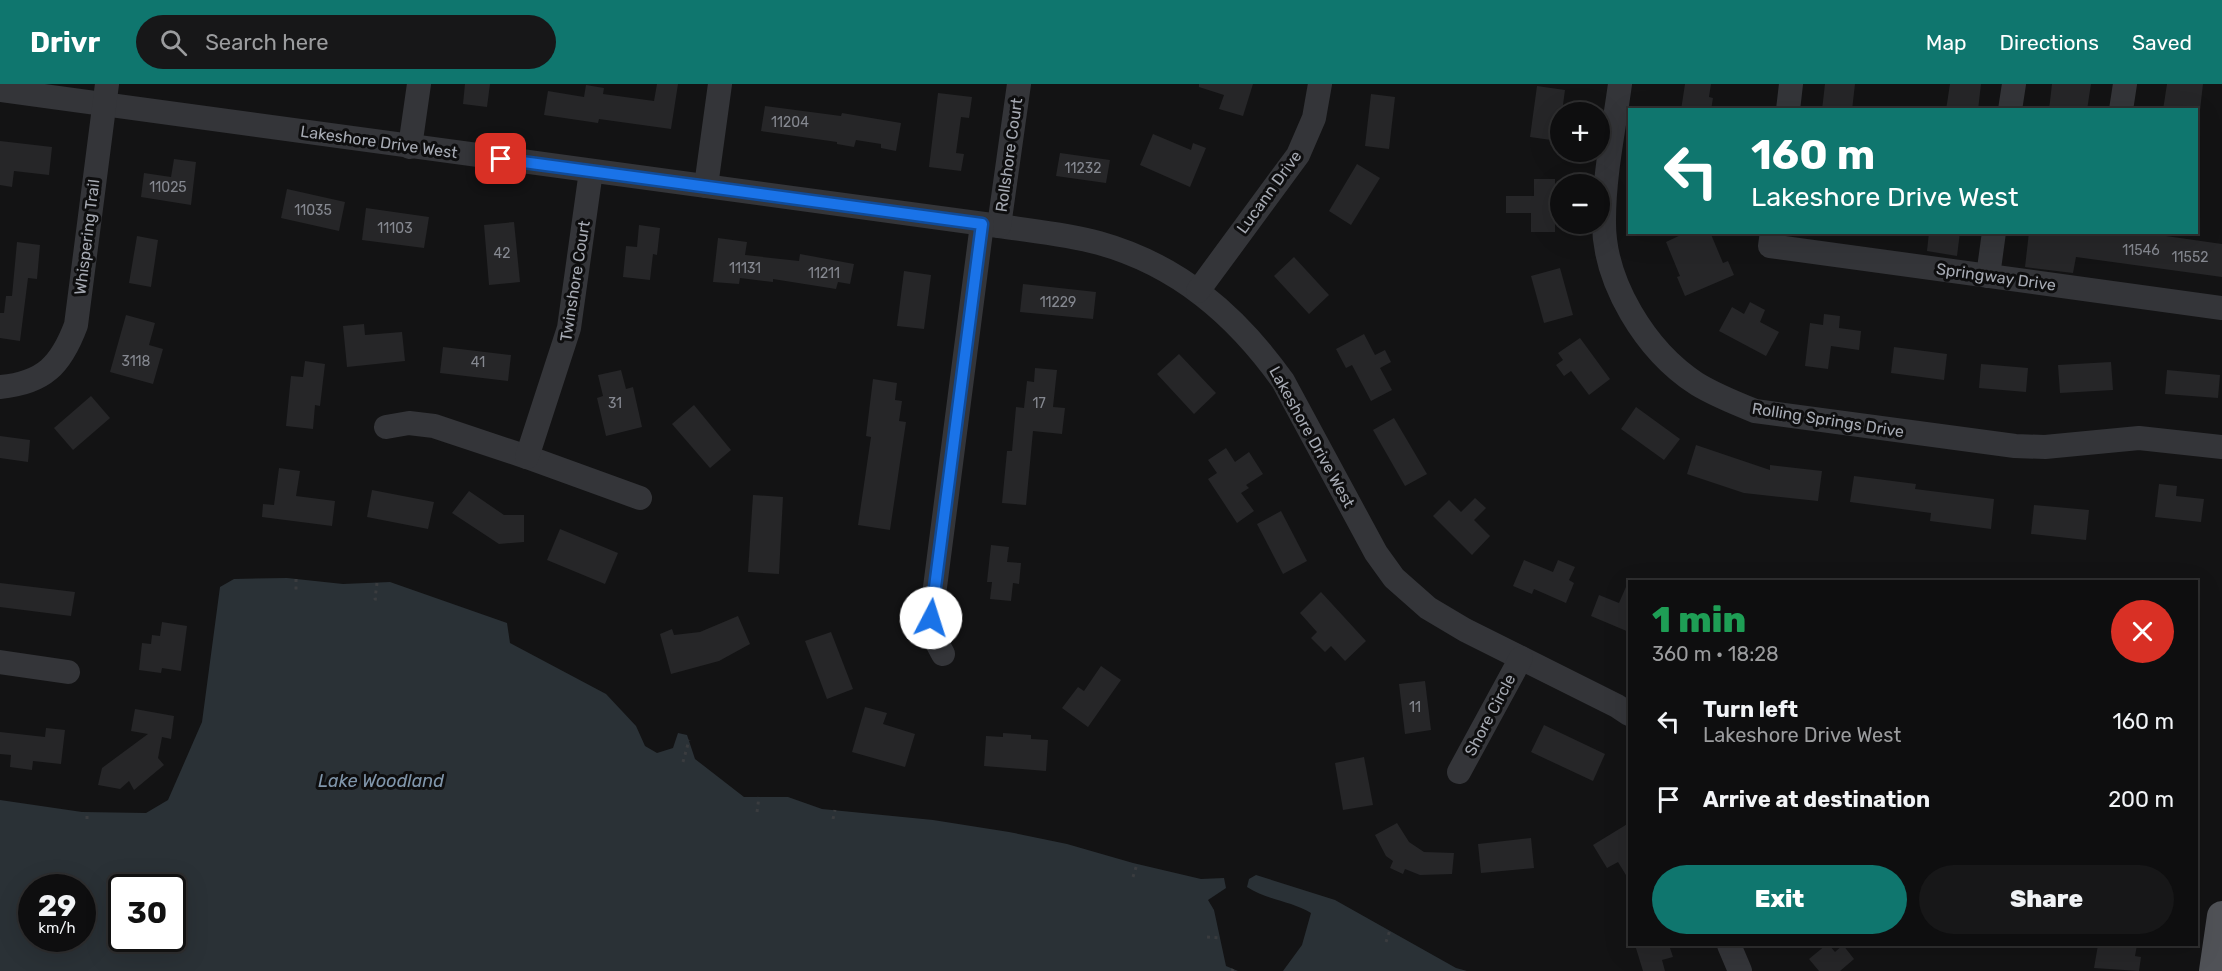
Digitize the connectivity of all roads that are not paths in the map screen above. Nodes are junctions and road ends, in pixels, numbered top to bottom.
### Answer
1 (419, 84) edge
2 (720, 84) edge
3 (1019, 84) edge
4 (1320, 84) edge
5 (1620, 84) edge
6 (1791, 84) edge
7 (2014, 84) edge
8 (2125, 84) edge
9 (0, 90) edge
10 (106, 94) edge
11 (1788, 108) edge
12 (2010, 108) edge
13 (2121, 108) edge
14 (410, 147) junction
15 (591, 171) junction
16 (706, 186) junction
17 (990, 225) junction
18 (1994, 234) edge
19 (1771, 239) edge
20 (1988, 276) junction
21 (1198, 291) junction
22 (2222, 308) edge
23 (0, 387) edge
24 (386, 428) dead end
25 (2222, 447) edge
26 (527, 457) junction
27 (640, 498) dead end
28 (943, 654) dead end
29 (1521, 658) junction
30 (0, 662) edge
31 (68, 672) dead end
32 (1628, 713) edge
33 (1459, 772) dead end
34 (2222, 916) edge
35 (1730, 946) edge
36 (1740, 971) edge
37 (2214, 971) edge

1 - 14 street
2 - 16 street
3 - 17 street, Rollshore Court
4 - 21 street, Lucann Drive
5 - 25 street, Rolling Springs Drive
6 - 11 street
7 - 12 street
8 - 13 street
9 - 10 street, Lakeshore Drive West
10 - 14 street, Lakeshore Drive West
10 - 23 street, Whispering Trail
14 - 15 street, Lakeshore Drive West
15 - 16 street, Lakeshore Drive West
15 - 26 street, Twinshore Court
16 - 17 street, Lakeshore Drive West
17 - 21 street, Lakeshore Drive West
17 - 28 street, Rollshore Court
18 - 20 street
19 - 20 street, Springway Drive
20 - 22 street, Springway Drive
21 - 29 street, Lakeshore Drive West
24 - 26 street
26 - 27 street
29 - 32 street, Lakeshore Drive West
29 - 33 street, Shore Circle
30 - 31 street
34 - 37 main road
35 - 36 street

